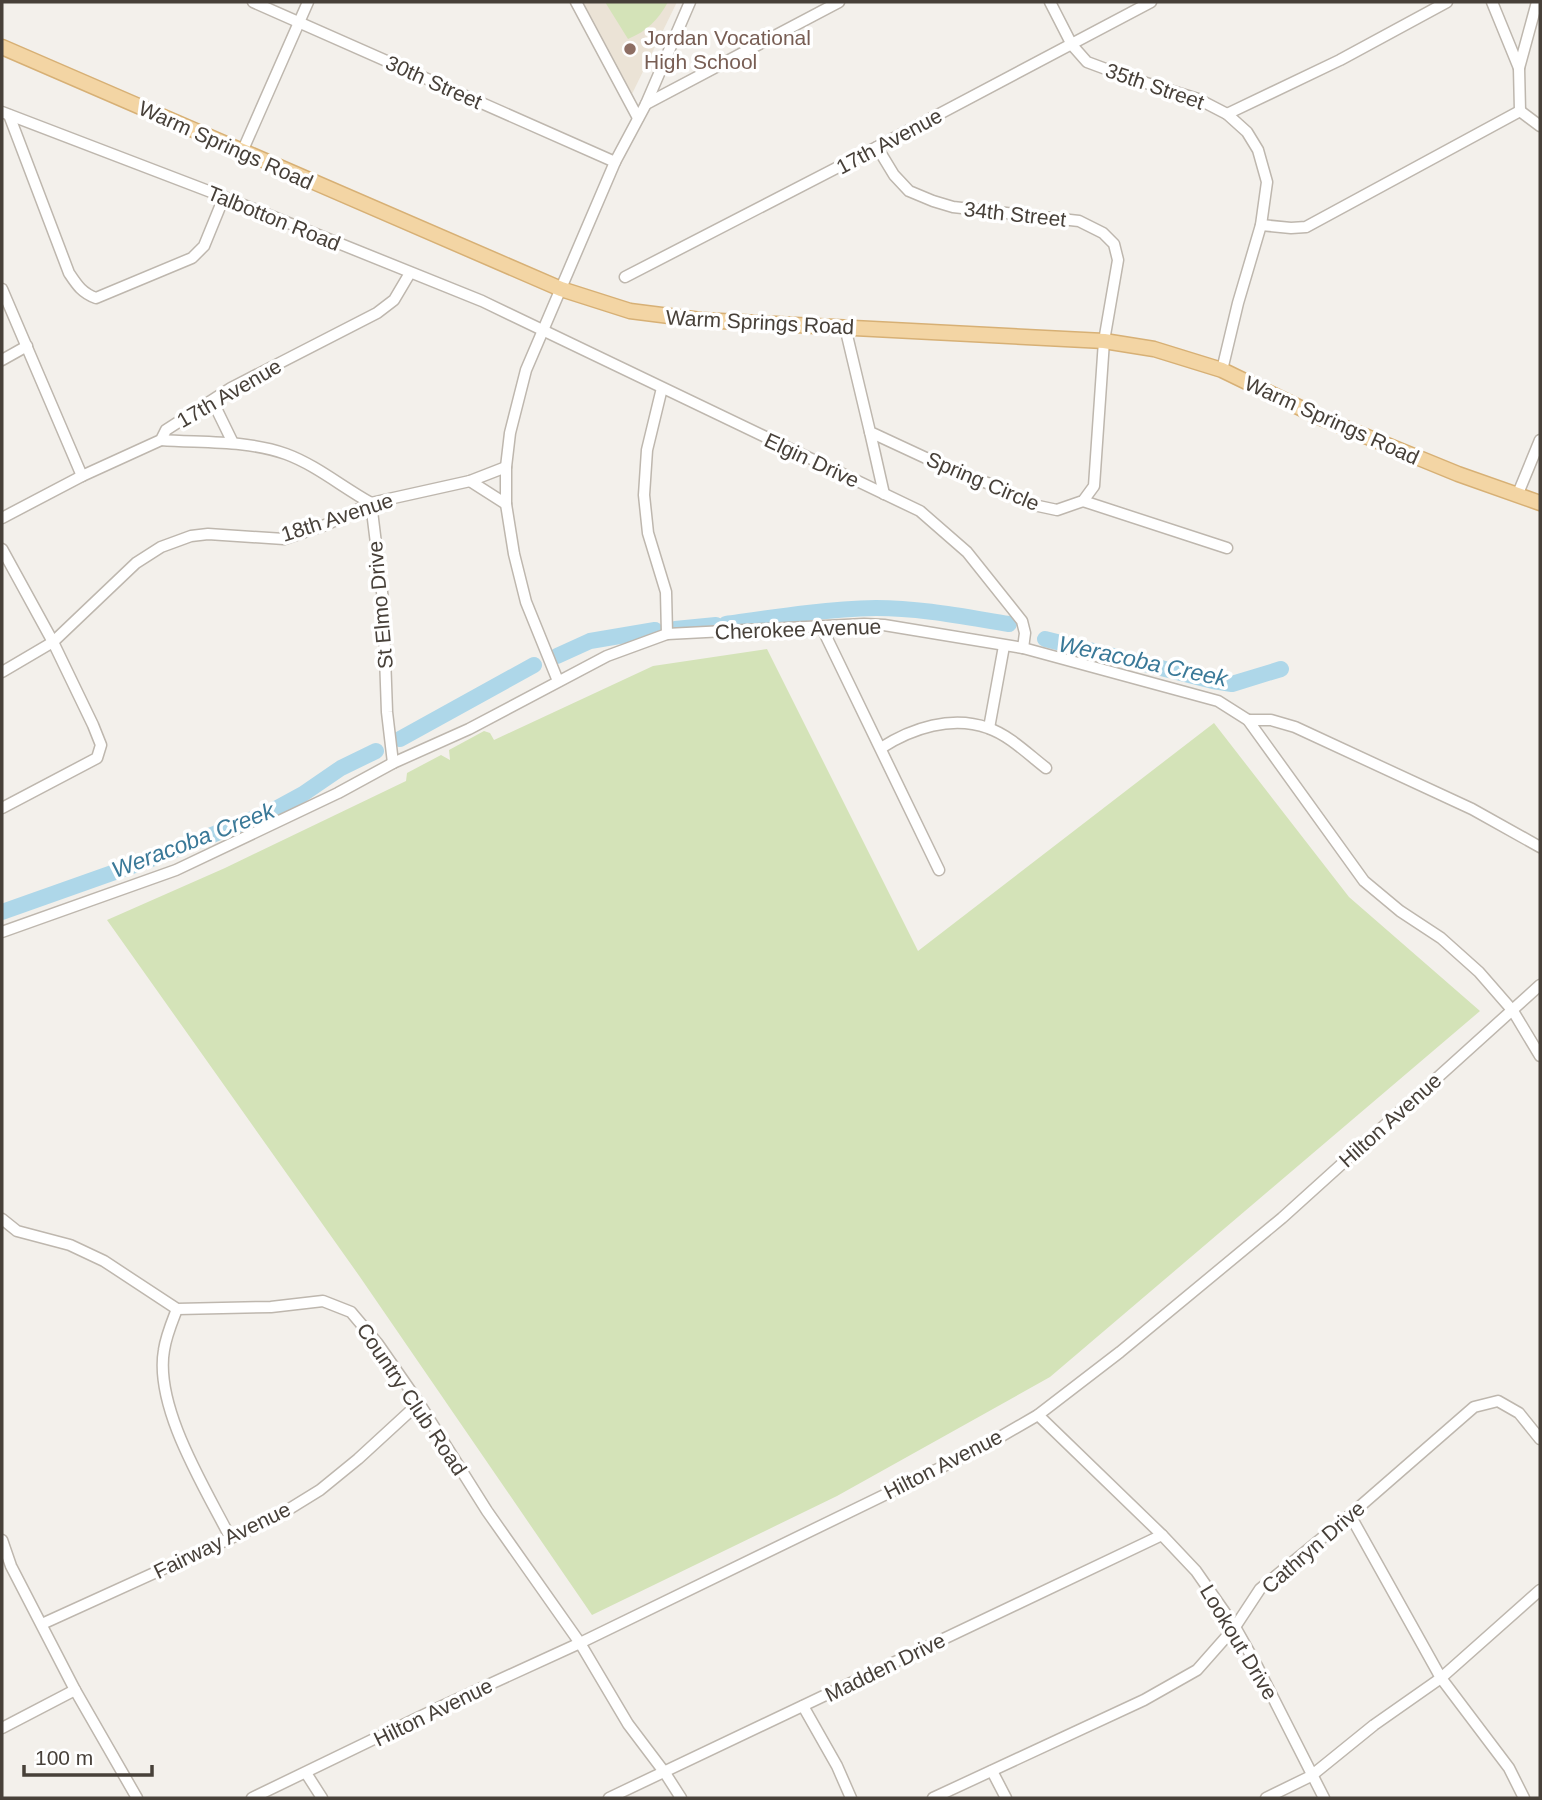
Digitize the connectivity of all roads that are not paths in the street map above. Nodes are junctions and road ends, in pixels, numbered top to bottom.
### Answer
1 (253, 2) edge
2 (308, 2) edge
3 (576, 2) edge
4 (690, 2) edge
5 (839, 2) edge
6 (1050, 2) edge
7 (1151, 2) edge
8 (1447, 2) edge
9 (1492, 2) edge
10 (1537, 2) edge
11 (301, 21) junction
12 (1072, 45) junction
13 (2, 47) edge
14 (1519, 68) junction
15 (646, 104) junction
16 (1520, 111) junction
17 (6, 113) edge
18 (1227, 114) junction
19 (638, 118) junction
20 (1540, 126) edge
21 (877, 147) junction
22 (242, 152) junction
23 (615, 162) junction
24 (224, 197) junction
25 (1261, 225) junction
26 (411, 273) junction
27 (625, 276) dead end
28 (2, 289) edge
29 (561, 289) junction
30 (845, 327) junction
31 (544, 330) junction
32 (1104, 341) junction
33 (27, 346) junction
34 (2, 360) edge
35 (1222, 370) junction
36 (662, 388) junction
37 (213, 402) junction
38 (870, 432) junction
39 (161, 440) junction
40 (1540, 440) edge
41 (233, 443) junction
42 (506, 467) junction
43 (82, 476) junction
44 (470, 481) junction
45 (884, 494) junction
46 (1517, 496) junction
47 (1083, 501) junction
48 (371, 503) junction
49 (506, 503) junction
50 (1540, 503) edge
51 (2, 518) edge
52 (1227, 548) dead end
53 (2, 549) edge
54 (822, 628) junction
55 (667, 634) junction
56 (53, 642) junction
57 (1004, 646) junction
58 (1023, 649) junction
59 (2, 673) edge
60 (558, 681) junction
61 (1248, 720) junction
62 (1281, 723) junction
63 (989, 728) junction
64 (1264, 740) junction
65 (881, 748) junction
66 (393, 763) junction
67 (1046, 768) dead end
68 (2, 808) edge
69 (1540, 847) edge
70 (939, 870) dead end
71 (2, 932) edge
72 (1540, 985) edge
73 (1513, 1011) junction
74 (1540, 1056) edge
75 (2, 1219) edge
76 (177, 1309) junction
77 (419, 1403) junction
78 (1038, 1415) junction
79 (1540, 1439) edge
80 (1350, 1515) junction
81 (1162, 1535) junction
82 (230, 1538) junction
83 (2, 1540) edge
84 (1540, 1590) edge
85 (42, 1624) junction
86 (1235, 1627) junction
87 (580, 1643) junction
88 (1440, 1678) junction
89 (75, 1690) junction
90 (803, 1706) junction
91 (2, 1728) edge
92 (992, 1771) junction
93 (306, 1773) junction
94 (665, 1773) junction
95 (1311, 1776) junction
96 (137, 1798) edge
97 (252, 1798) edge
98 (322, 1798) edge
99 (609, 1798) edge
100 (681, 1798) edge
101 (851, 1798) edge
102 (933, 1798) edge
103 (1006, 1798) edge
104 (1266, 1798) edge
105 (1324, 1798) edge
106 (1524, 1798) edge

1 - 11 street, 30th Street
2 - 11 street
3 - 19 street
4 - 15 street
5 - 15 street
6 - 12 street, 35th Street
7 - 12 street, 17th Avenue
8 - 18 street
9 - 14 street
10 - 14 street
11 - 22 street
11 - 23 street, 30th Street
12 - 18 street, 35th Street
12 - 21 street, 17th Avenue
13 - 22 main road, Warm Springs Road
14 - 16 street
15 - 19 street
16 - 20 street
16 - 25 street
17 - 24 street, Talbotton Road
17 - 24 street
18 - 25 street, 35th Street
19 - 23 street
21 - 27 street, 17th Avenue
21 - 32 street, 34th Street
22 - 29 main road, Warm Springs Road
23 - 29 street
24 - 26 street, Talbotton Road
25 - 35 street, 35th Street
26 - 31 street, Talbotton Road
26 - 37 street, 17th Avenue
28 - 33 street
29 - 30 main road, Warm Springs Road
29 - 31 street
30 - 32 main road, Warm Springs Road
30 - 38 street
31 - 36 street, Elgin Drive
31 - 42 street
32 - 35 main road, Warm Springs Road
32 - 47 street
33 - 34 street
33 - 43 street
35 - 46 main road, Warm Springs Road
36 - 45 street, Elgin Drive
36 - 55 street
37 - 39 street, 17th Avenue
37 - 41 street
38 - 45 street
38 - 47 street, Spring Circle
39 - 41 street
39 - 43 street, 17th Avenue
40 - 46 street
41 - 48 street
42 - 44 street, 18th Avenue
42 - 49 street
43 - 51 street, 17th Avenue
44 - 48 street, 18th Avenue
44 - 49 street
45 - 58 street, Elgin Drive
46 - 50 main road, Warm Springs Road
47 - 52 street
48 - 56 street, 18th Avenue
48 - 66 street, St Elmo Drive
49 - 60 street
53 - 56 street
54 - 55 street, Cherokee Avenue
54 - 57 street, Cherokee Avenue
54 - 65 street
55 - 60 street, Cherokee Avenue
56 - 59 street, 18th Avenue
56 - 68 street
57 - 58 street, Cherokee Avenue
57 - 63 street
58 - 61 street, Cherokee Avenue
60 - 66 street, Cherokee Avenue
61 - 62 street
61 - 64 street, Cherokee Avenue
62 - 64 street
62 - 69 street
63 - 65 street
63 - 67 street
64 - 73 street, Cherokee Avenue
65 - 70 street
66 - 71 street, Cherokee Avenue
72 - 73 street, Hilton Avenue
73 - 74 street, Cherokee Avenue
73 - 78 street, Hilton Avenue
75 - 76 street
76 - 77 street, Country Club Road
76 - 82 street
77 - 82 street, Fairway Avenue
77 - 87 street, Country Club Road
78 - 81 street, Lookout Drive
78 - 87 street, Hilton Avenue
79 - 80 street, Cathryn Drive
80 - 86 street, Cathryn Drive
80 - 88 street
81 - 86 street, Lookout Drive
81 - 90 street, Madden Drive
82 - 85 street, Fairway Avenue
83 - 85 street
84 - 88 street
85 - 89 street
86 - 92 street, Cathryn Drive
86 - 95 street, Lookout Drive
87 - 93 street, Hilton Avenue
87 - 94 street, Country Club Road
88 - 95 street
88 - 106 street
89 - 91 street
89 - 96 street
90 - 94 street, Madden Drive
90 - 101 street
92 - 102 street, Cathryn Drive
92 - 103 street
93 - 97 street, Hilton Avenue
93 - 98 street
94 - 99 street, Madden Drive
94 - 100 street, Country Club Road
95 - 104 street
95 - 105 street, Lookout Drive

